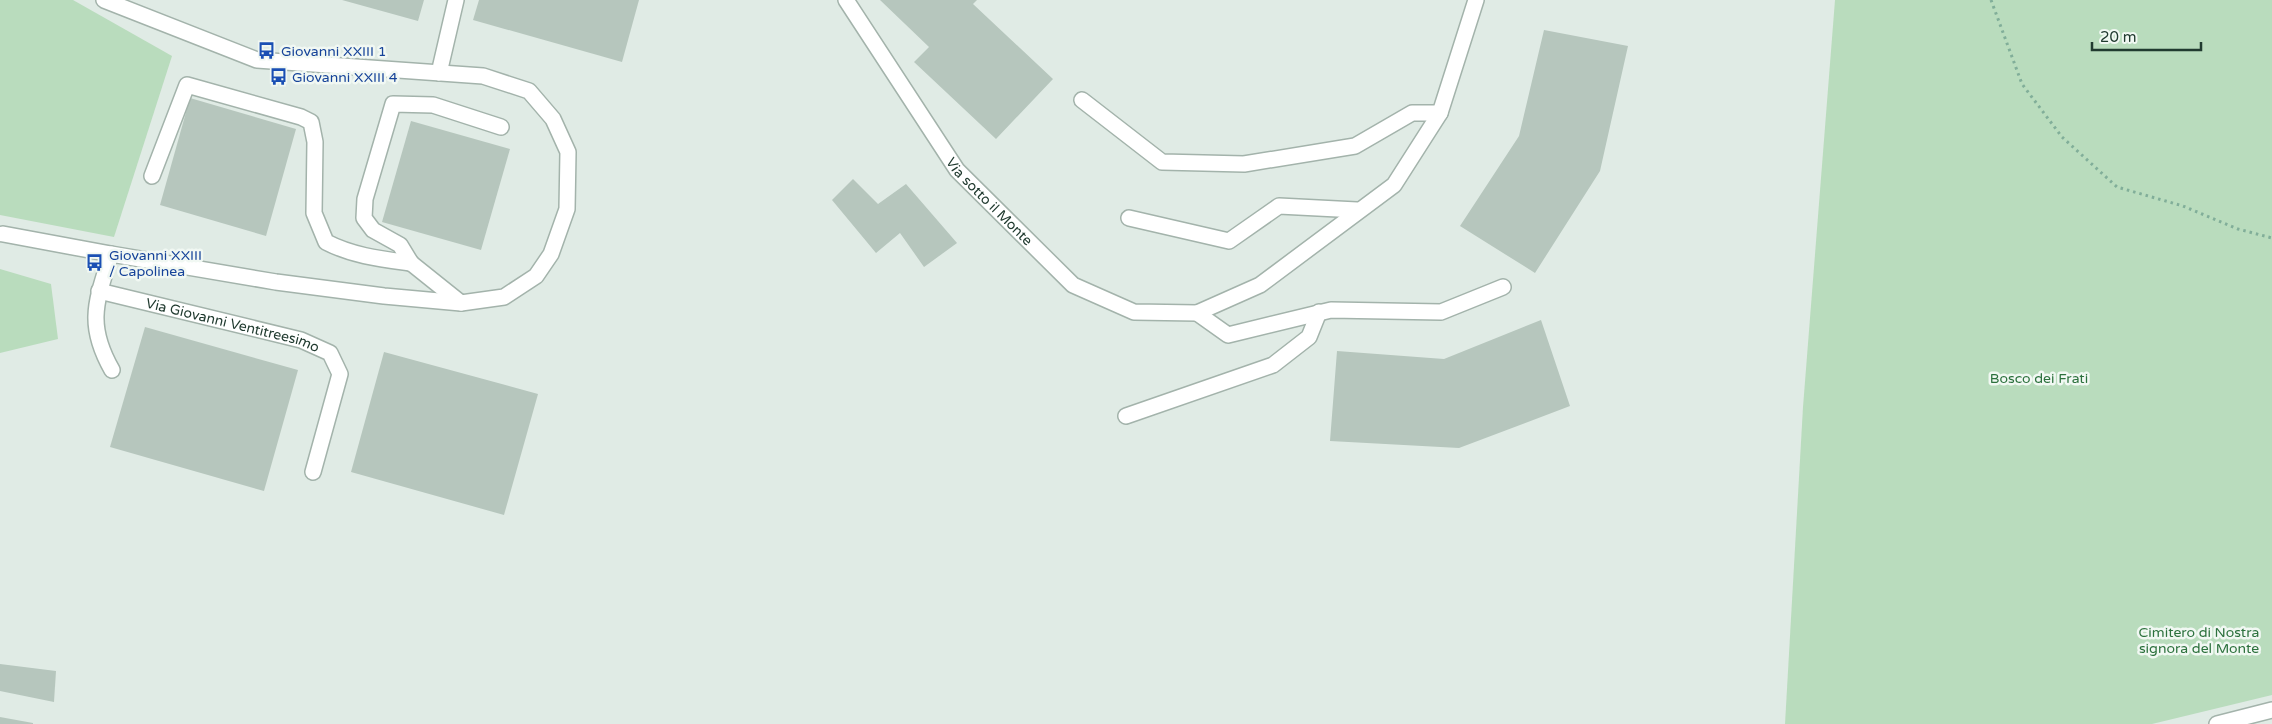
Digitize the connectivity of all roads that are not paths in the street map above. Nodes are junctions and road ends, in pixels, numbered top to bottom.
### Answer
1 (104, 0) edge
2 (456, 0) edge
3 (846, 0) edge
4 (1476, 0) edge
5 (439, 72) junction
6 (1082, 100) dead end
7 (1440, 113) junction
8 (501, 127) dead end
9 (152, 176) dead end
10 (1357, 210) junction
11 (1129, 218) dead end
12 (3, 234) dead end
13 (111, 254) junction
14 (411, 263) junction
15 (1502, 287) dead end
16 (99, 291) junction
17 (461, 303) junction
18 (1319, 312) junction
19 (1197, 313) junction
20 (112, 370) dead end
21 (1126, 416) dead end
22 (313, 472) dead end
23 (2272, 710) edge
24 (2217, 724) edge

1 - 5 street
2 - 5 street
3 - 19 street, Via sotto il Monte
4 - 7 street, Via sotto il Monte
5 - 17 street
6 - 7 street
7 - 10 street, Via sotto il Monte
8 - 14 street
9 - 14 street
10 - 11 street
10 - 19 street, Via sotto il Monte
12 - 13 street
13 - 16 street
13 - 17 street
14 - 17 street
15 - 18 street
16 - 20 street
16 - 22 street, Via Giovanni Ventitreesimo
18 - 19 street
18 - 21 street
23 - 24 street

